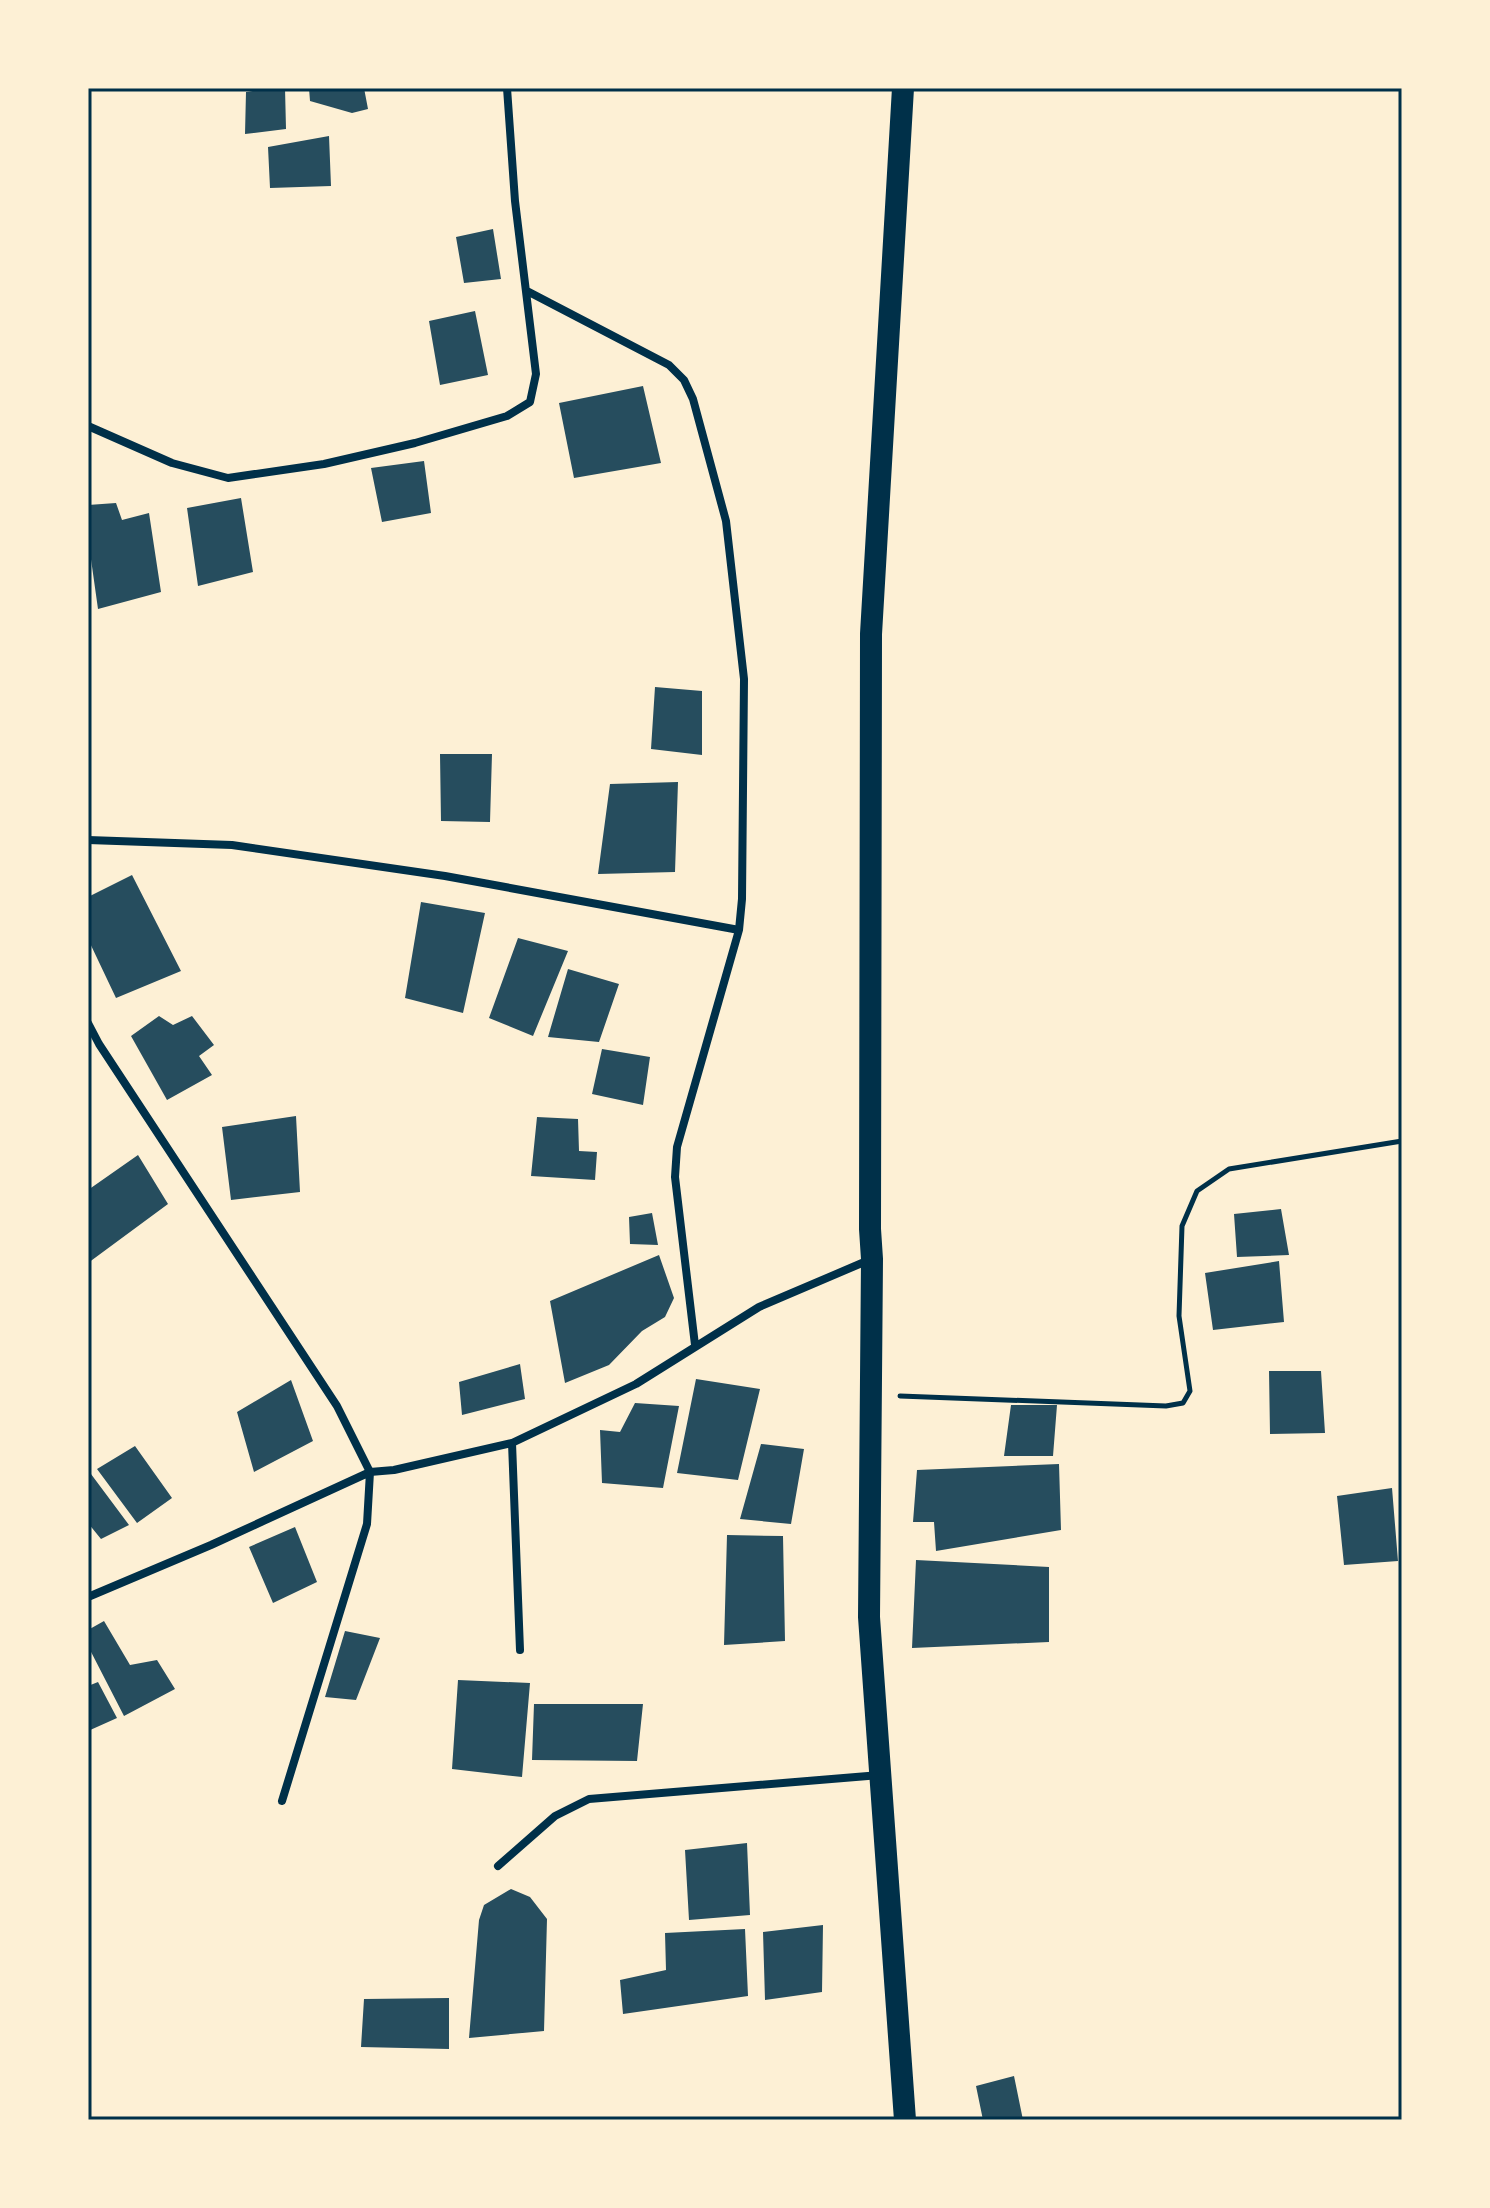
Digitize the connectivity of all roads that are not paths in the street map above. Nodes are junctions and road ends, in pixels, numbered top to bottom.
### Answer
1 (507, 88) edge
2 (903, 88) edge
3 (527, 291) junction
4 (88, 426) edge
5 (88, 840) edge
6 (739, 930) junction
7 (88, 1023) edge
8 (872, 1259) junction
9 (695, 1345) junction
10 (512, 1443) junction
11 (370, 1472) junction
12 (88, 1597) edge
13 (520, 1650) dead end
14 (880, 1775) junction
15 (282, 1801) dead end
16 (498, 1866) dead end
17 (905, 2120) edge

1 - 3 street
2 - 8 highway
3 - 4 street
3 - 6 street
5 - 6 street
6 - 9 street
7 - 11 street
8 - 9 street
8 - 14 highway
9 - 10 street
10 - 11 street
10 - 13 street
11 - 12 street
11 - 15 street
14 - 16 street
14 - 17 highway

